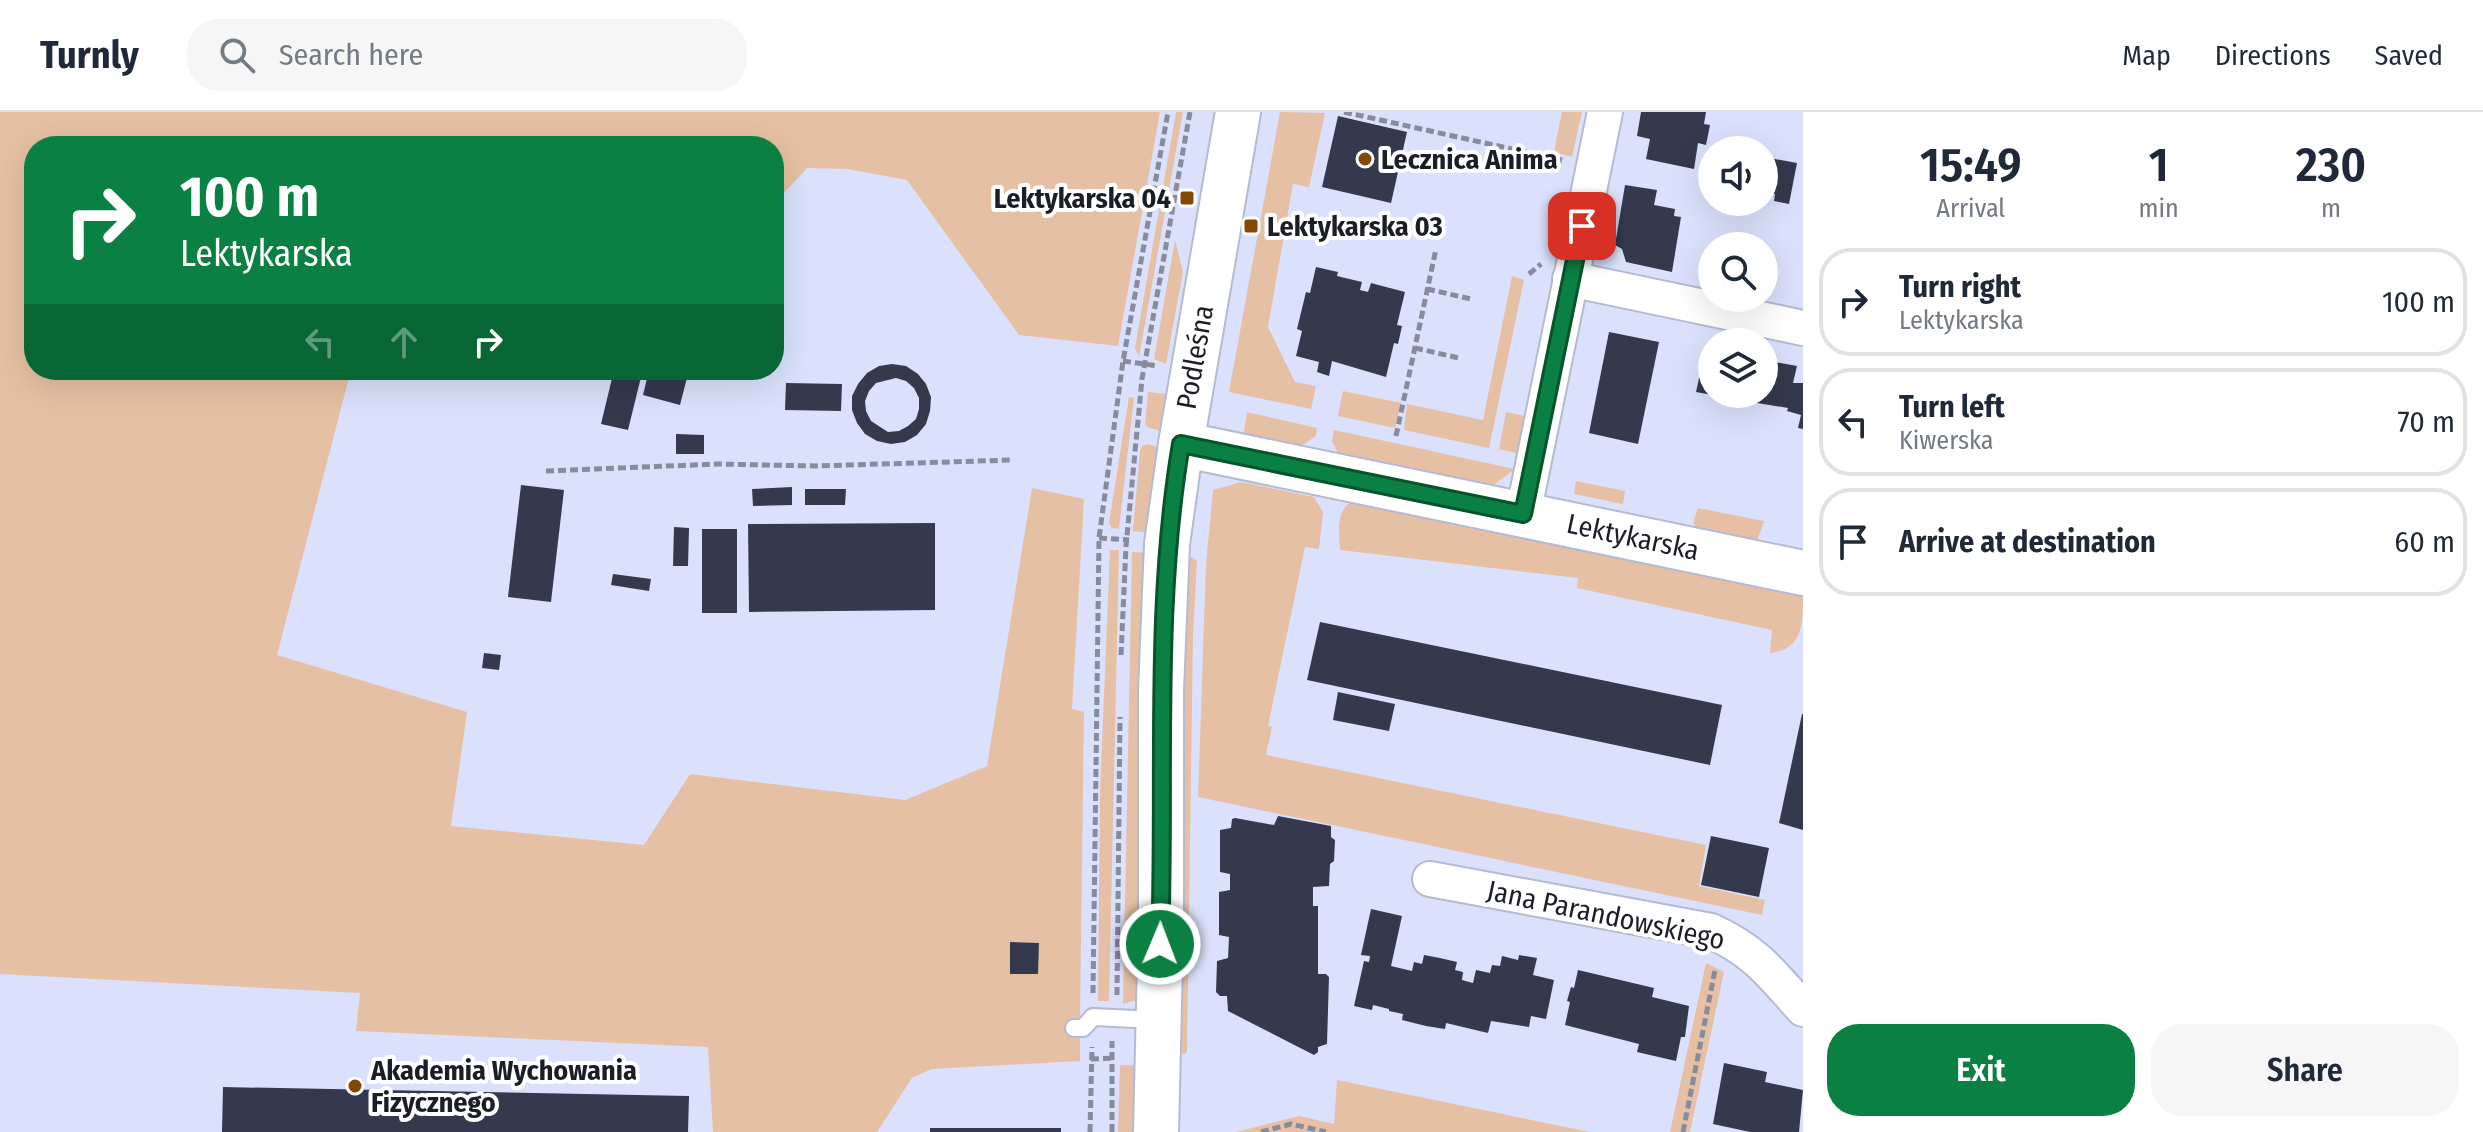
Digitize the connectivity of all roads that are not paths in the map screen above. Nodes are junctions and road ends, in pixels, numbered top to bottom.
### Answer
1 (1238, 112) edge
2 (1605, 112) edge
3 (1570, 279) junction
4 (1803, 328) edge
5 (1181, 444) junction
6 (1523, 514) junction
7 (1803, 573) edge
8 (1430, 879) dead end
9 (1803, 1009) edge
10 (1157, 1020) junction
11 (1074, 1028) dead end
12 (1156, 1132) edge

1 - 5 street, Podleśna
2 - 3 street
3 - 4 street
3 - 6 street
5 - 6 street, Lektykarska
5 - 10 street, Podleśna
6 - 7 street, Lektykarska
8 - 9 street, Jana Parandowskiego
10 - 11 lane
10 - 12 street, Podleśna

